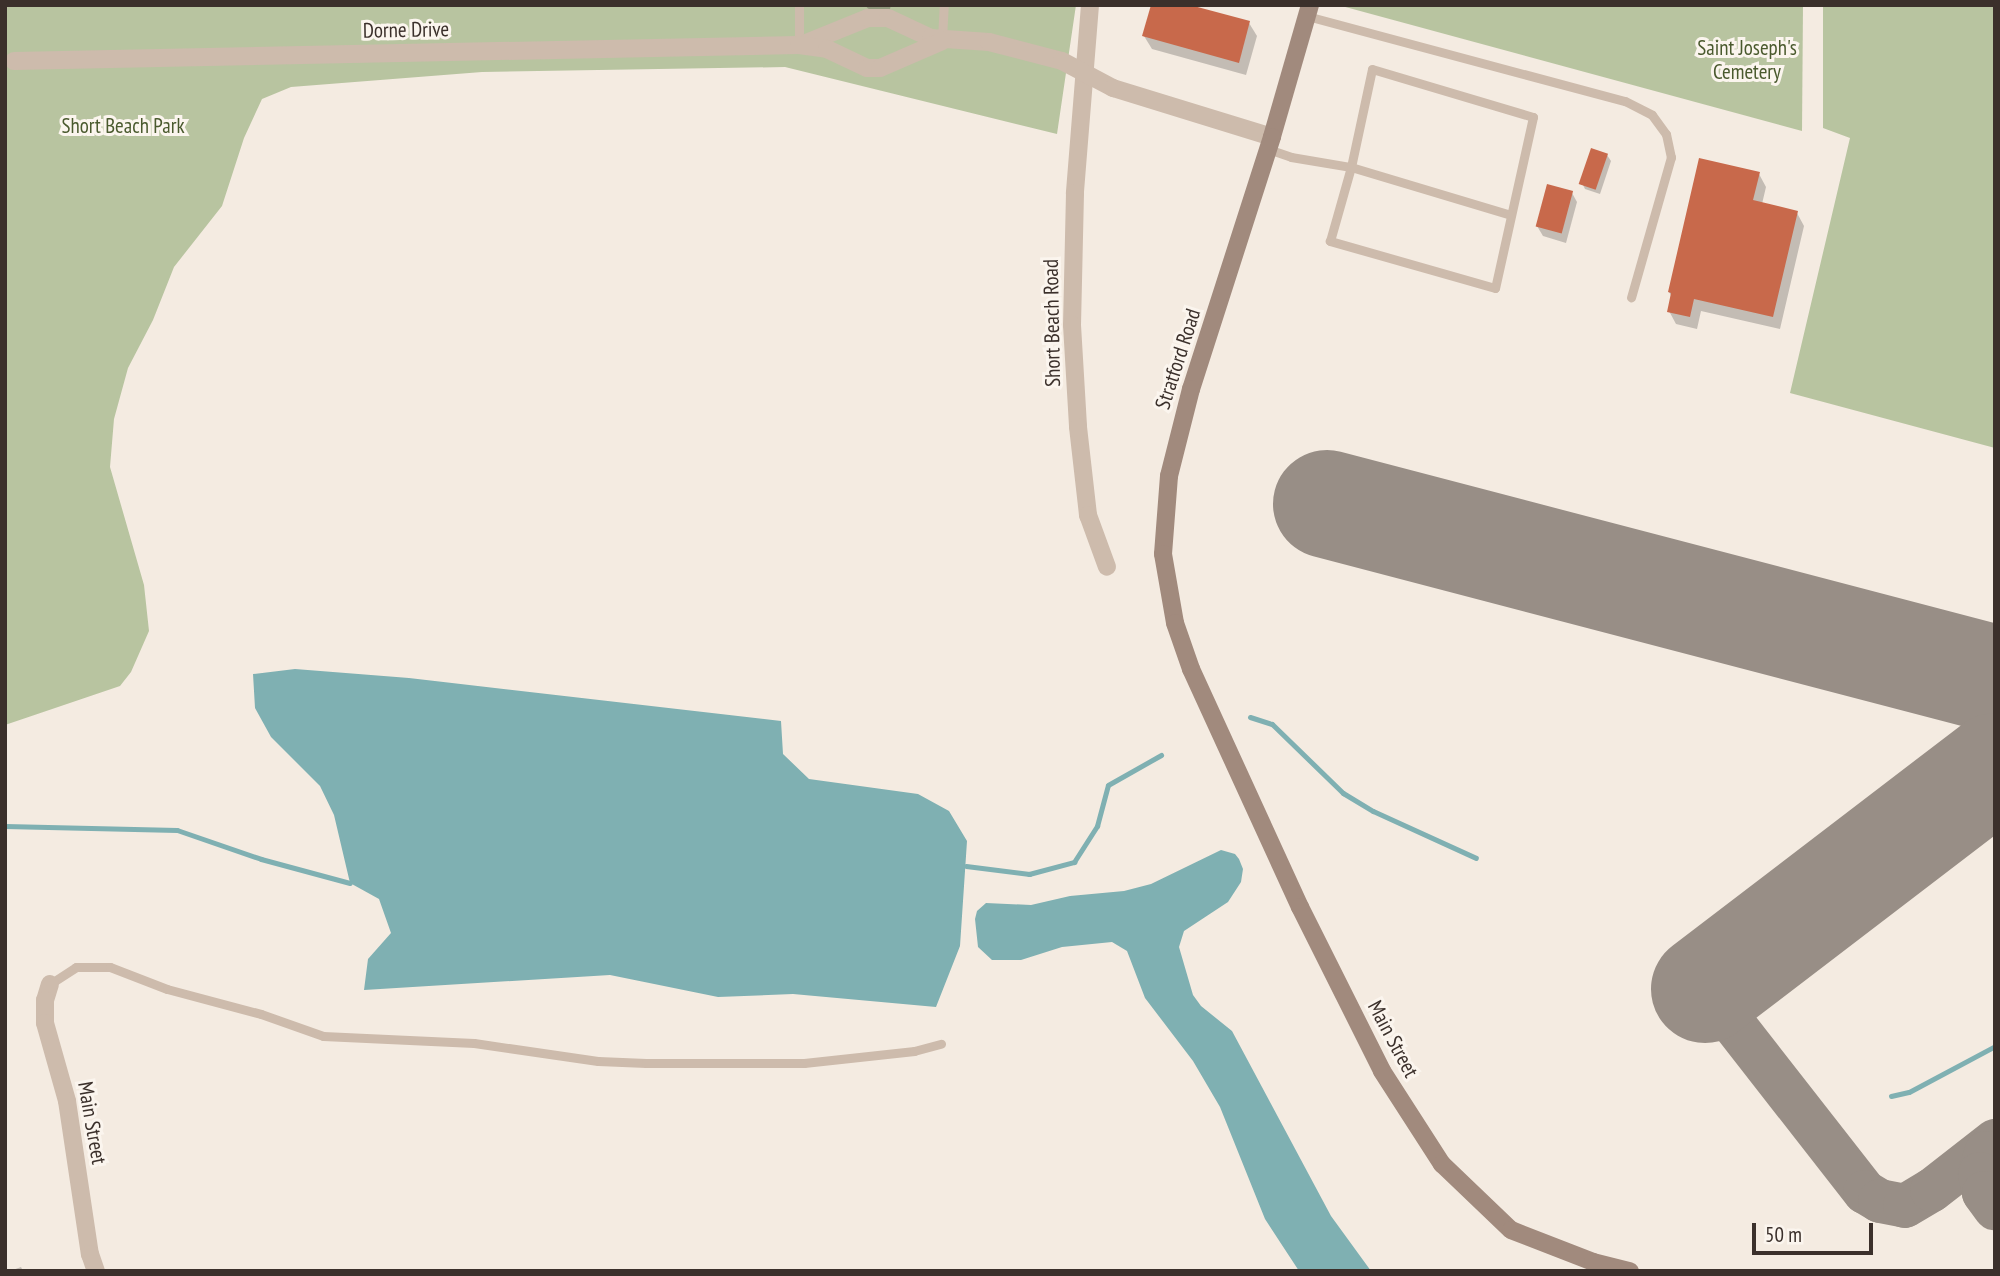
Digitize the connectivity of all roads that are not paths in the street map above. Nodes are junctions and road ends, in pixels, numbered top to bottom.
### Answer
1 (799, 5) edge
2 (944, 5) edge
3 (1090, 5) edge
4 (1309, 11) edge
5 (942, 41) junction
6 (799, 46) junction
7 (8, 60) edge
8 (1084, 74) junction
9 (1270, 143) junction
10 (1351, 167) junction
11 (1511, 215) junction
12 (1632, 297) dead end
13 (1107, 567) dead end
14 (1218, 730) joint
15 (50, 984) joint
16 (940, 1044) dead end
17 (96, 1271) edge
18 (1630, 1271) edge

1 - 6 lane
2 - 5 lane
3 - 8 street, Short Beach Road
4 - 9 main road, Stratford Road
4 - 12 lane
5 - 6 street, Dorne Drive
5 - 6 street, Dorne Drive
5 - 8 street, Dorne Drive
6 - 7 street, Dorne Drive
8 - 9 street
8 - 13 street, Short Beach Road
9 - 10 lane
9 - 14 main road, Stratford Road
10 - 11 lane
10 - 11 lane
10 - 11 lane
14 - 18 main road, Main Street
15 - 16 lane
15 - 17 street, Main Street

